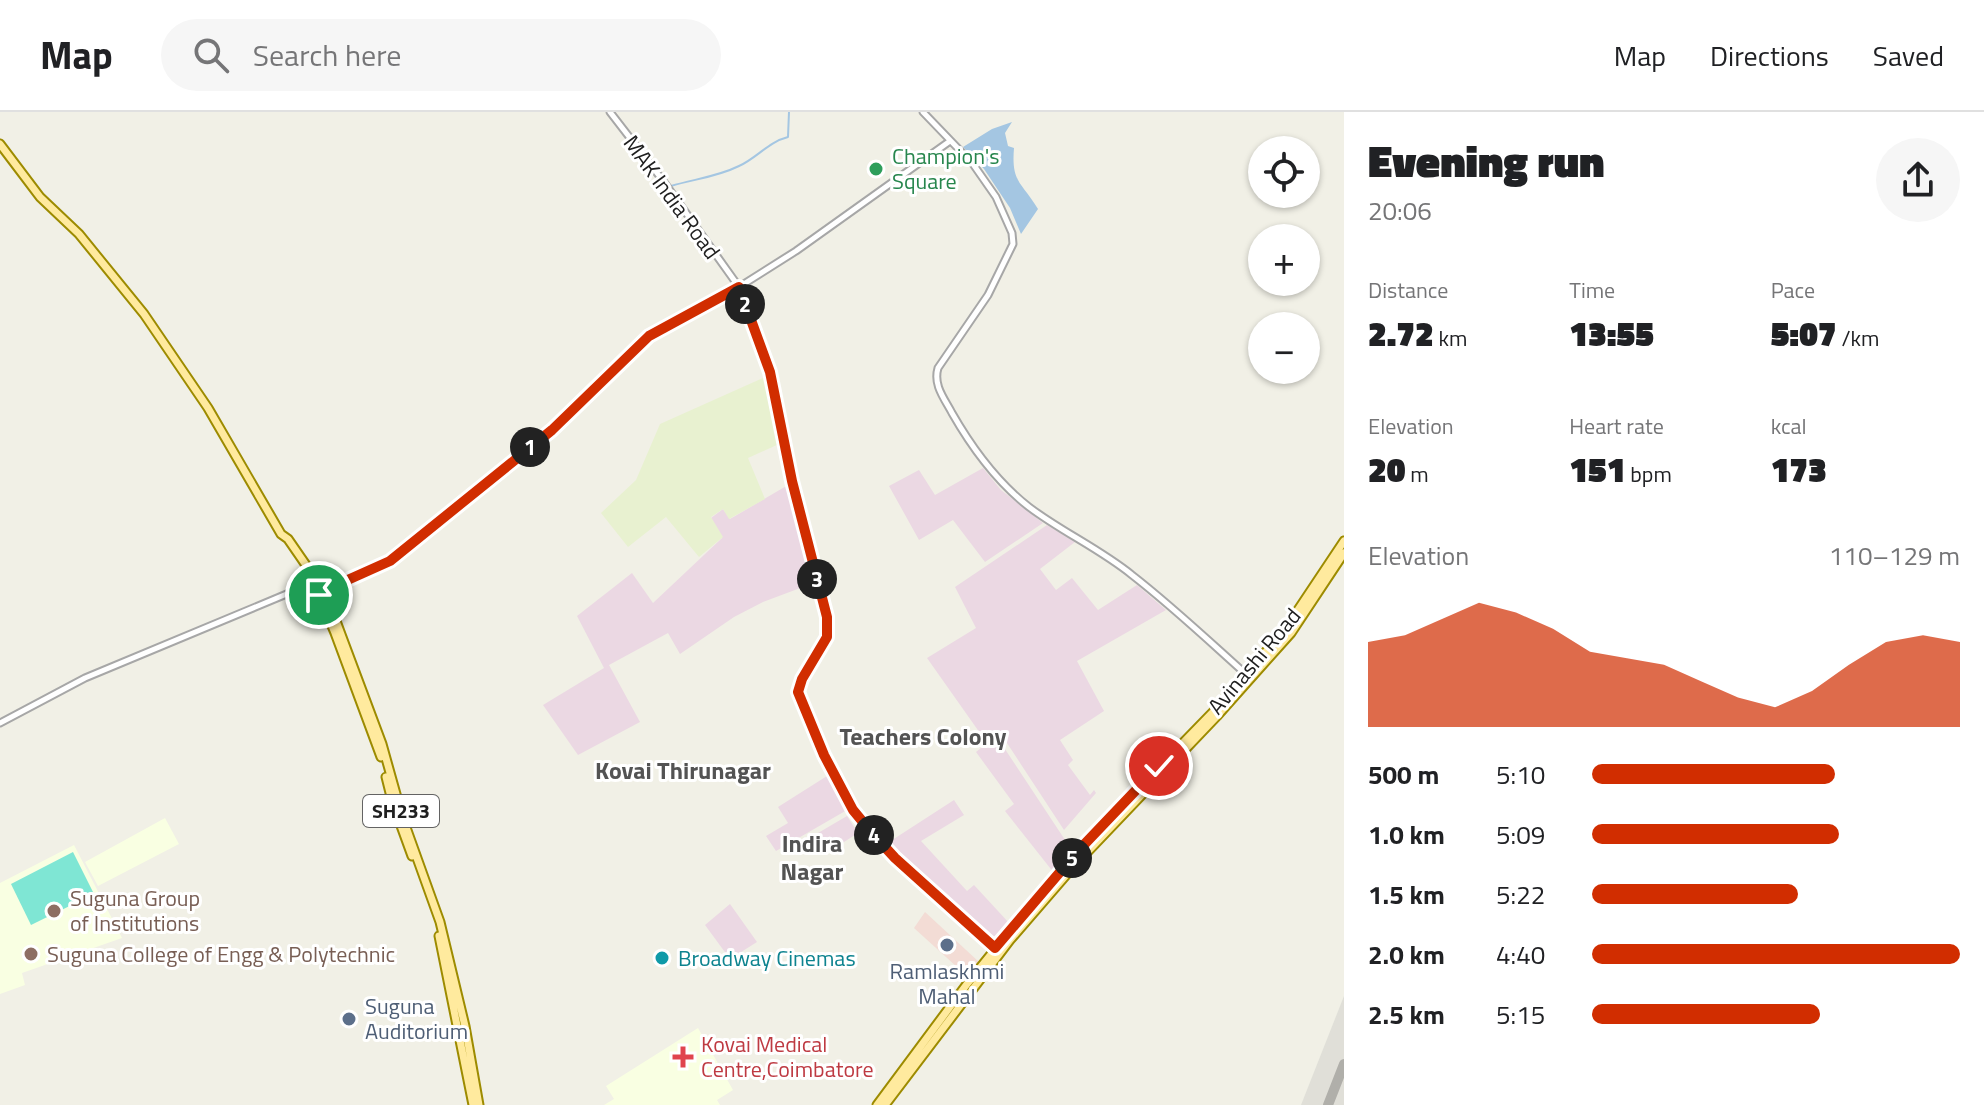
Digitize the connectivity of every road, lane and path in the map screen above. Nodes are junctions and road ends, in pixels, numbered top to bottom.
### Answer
1 (610, 112) edge
2 (923, 112) edge
3 (950, 141) junction
4 (0, 144) edge
5 (739, 287) junction
6 (1344, 541) edge
7 (1344, 553) edge
8 (315, 582) junction
9 (323, 591) junction
10 (1249, 677) junction
11 (0, 723) edge
12 (998, 950) junction
13 (476, 1105) edge
14 (877, 1105) edge
15 (885, 1105) edge

1 - 5 street, MAK India Road
2 - 3 street
3 - 5 street
3 - 10 street
4 - 8 main road, SH233
5 - 9 street
5 - 12 street, MAK India Road
6 - 10 main road, Avinashi Road
7 - 10 main road, Avinashi Road
8 - 9 main road, SH233
8 - 11 street
8 - 13 main road
9 - 13 main road, SH233
10 - 12 main road, Avinashi Road
12 - 14 main road, Avinashi Road
12 - 15 main road, Avinashi Road

